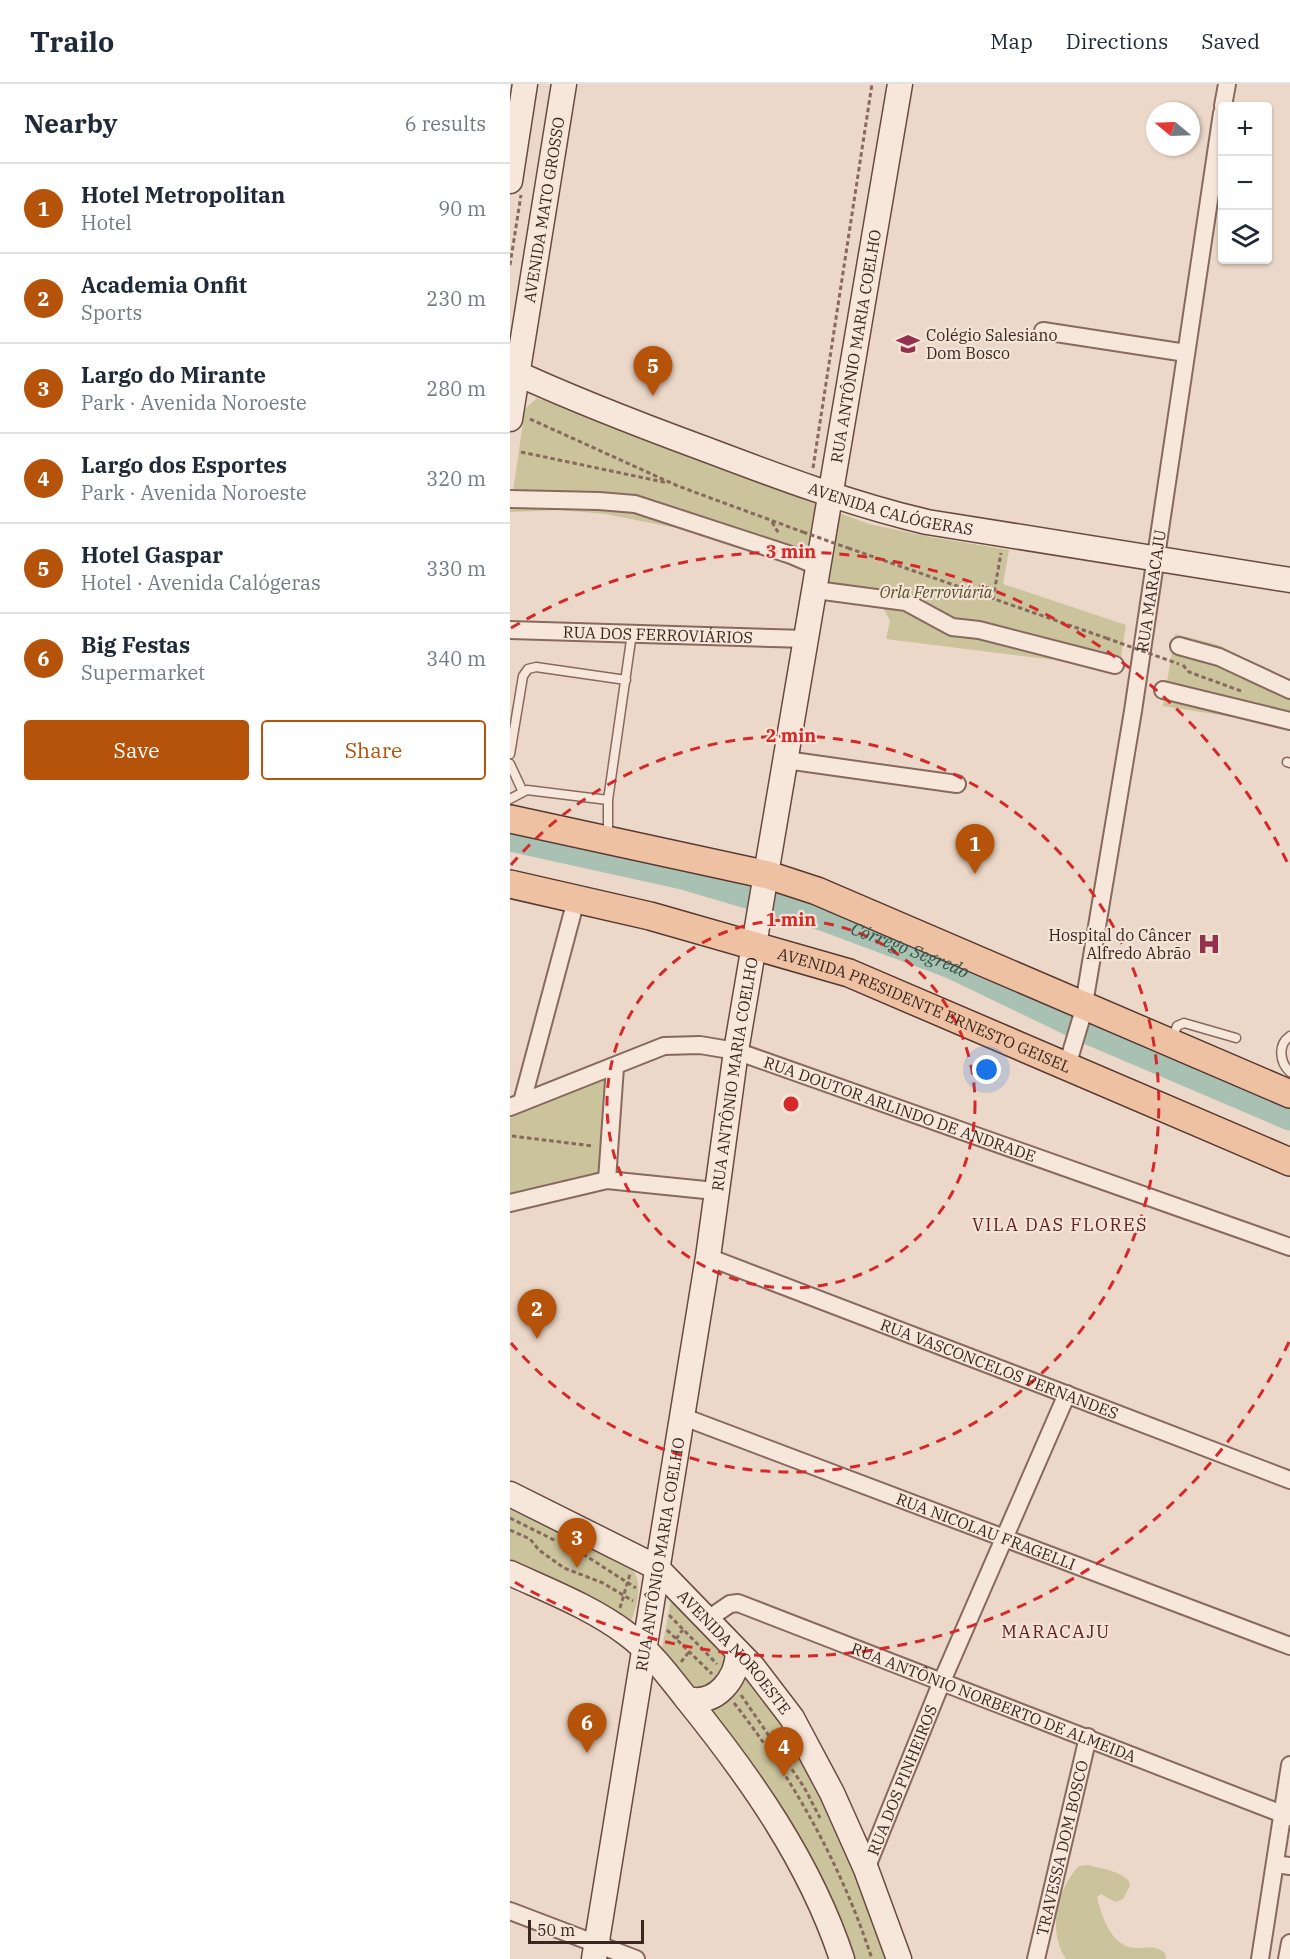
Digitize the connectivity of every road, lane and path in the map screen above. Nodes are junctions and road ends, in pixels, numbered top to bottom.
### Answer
1 (525, 84) edge
2 (564, 84) edge
3 (872, 84) edge
4 (900, 84) edge
5 (1227, 84) edge
6 (1224, 102) edge
7 (1218, 140) edge
8 (510, 181) edge
9 (1043, 331) dead end
10 (1186, 353) junction
11 (513, 372) edge
12 (511, 416) edge
13 (521, 452) dead end
14 (812, 472) dead end
15 (678, 486) junction
16 (831, 496) junction
17 (510, 500) edge
18 (1004, 533) junction
19 (1155, 558) junction
20 (818, 579) junction
21 (1290, 580) edge
22 (993, 599) junction
23 (510, 630) edge
24 (633, 633) junction
25 (807, 639) junction
26 (1179, 646) dead end
27 (1115, 665) dead end
28 (626, 680) junction
29 (1163, 690) dead end
30 (1290, 690) edge
31 (1247, 693) dead end
32 (1290, 721) edge
33 (510, 754) edge
34 (786, 760) junction
35 (510, 765) edge
36 (957, 784) dead end
37 (522, 790) junction
38 (510, 799) edge
39 (608, 800) junction
40 (510, 819) edge
41 (608, 841) junction
42 (510, 884) edge
43 (766, 885) junction
44 (576, 900) junction
45 (757, 937) junction
46 (1083, 1010) junction
47 (1290, 1036) edge
48 (1236, 1038) dead end
49 (1171, 1043) junction
50 (736, 1051) junction
51 (1069, 1059) junction
52 (615, 1067) junction
53 (1290, 1072) edge
54 (1290, 1094) edge
55 (516, 1105) edge
56 (512, 1136) dead end
57 (609, 1148) junction
58 (1290, 1162) edge
59 (607, 1180) junction
60 (715, 1191) junction
61 (510, 1203) edge
62 (1290, 1247) edge
63 (708, 1257) junction
64 (1067, 1394) junction
65 (681, 1416) junction
66 (1290, 1480) edge
67 (510, 1494) edge
68 (510, 1518) edge
69 (510, 1530) edge
70 (1005, 1537) junction
71 (560, 1542) dead end
72 (579, 1551) dead end
73 (644, 1565) junction
74 (510, 1573) edge
75 (627, 1583) junction
76 (624, 1596) junction
77 (645, 1602) junction
78 (618, 1612) dead end
79 (708, 1619) junction
80 (668, 1631) dead end
81 (1290, 1646) edge
82 (643, 1648) junction
83 (689, 1652) junction
84 (738, 1652) junction
85 (678, 1665) dead end
86 (942, 1681) junction
87 (725, 1684) junction
88 (687, 1699) junction
89 (1088, 1737) junction
90 (1290, 1765) edge
91 (1286, 1816) edge
92 (824, 1825) dead end
93 (1282, 1865) edge
94 (866, 1869) junction
95 (510, 1911) edge
96 (1290, 1943) edge
97 (595, 1952) edge
98 (636, 1959) edge
99 (842, 1959) edge
100 (872, 1959) edge
101 (899, 1959) edge
102 (1036, 1959) edge
103 (1260, 1959) edge
104 (1287, 1959) edge

1 - 8 main road
2 - 11 main road, AVENIDA MATO GROSSO
3 - 14 path
4 - 16 main road, RUA ANTÔNIO MARIA COELHO
5 - 6 street
7 - 10 street, RUA MARACAJU
9 - 10 street
10 - 19 street, RUA MARACAJU
11 - 12 main road, AVENIDA MATO GROSSO
11 - 16 main road, AVENIDA CALÓGERAS
12 - 15 path
13 - 15 path
15 - 22 path, bridge
16 - 18 main road, AVENIDA CALÓGERAS
16 - 20 main road, RUA ANTÔNIO MARIA COELHO
17 - 20 street
18 - 19 main road, AVENIDA CALÓGERAS
18 - 22 path
19 - 21 main road, AVENIDA CALÓGERAS
19 - 46 street, RUA MARACAJU
20 - 25 main road, RUA ANTÔNIO MARIA COELHO
20 - 27 street
22 - 31 path, bridge
23 - 24 street, RUA DOS FERROVIÁRIOS
24 - 25 street, RUA DOS FERROVIÁRIOS
24 - 28 lane
25 - 34 main road, RUA ANTÔNIO MARIA COELHO
26 - 30 street
28 - 33 lane
28 - 39 lane
29 - 32 street
34 - 36 street
34 - 43 main road, RUA ANTÔNIO MARIA COELHO
35 - 37 lane
37 - 38 lane
37 - 39 lane
39 - 41 lane
40 - 41 main road
41 - 43 main road
42 - 44 main road, AVENIDA PRESIDENTE ERNESTO GEISEL
43 - 45 main road, RUA ANTÔNIO MARIA COELHO
43 - 46 main road
44 - 45 main road, AVENIDA PRESIDENTE ERNESTO GEISEL
44 - 55 street
45 - 50 main road, RUA ANTÔNIO MARIA COELHO
45 - 51 main road, AVENIDA PRESIDENTE ERNESTO GEISEL
46 - 49 main road
46 - 51 street, RUA MARACAJU
47 - 53 lane
48 - 49 lane
49 - 54 main road
50 - 52 street, RUA DOUTOR ARLINDO DE ANDRADE
50 - 60 main road, RUA ANTÔNIO MARIA COELHO
50 - 62 street, RUA DOUTOR ARLINDO DE ANDRADE
51 - 58 main road, AVENIDA PRESIDENTE ERNESTO GEISEL
52 - 55 street, RUA DOUTOR ARLINDO DE ANDRADE
52 - 57 street
56 - 57 path
57 - 59 street
59 - 60 street
59 - 61 street
60 - 63 main road, RUA ANTÔNIO MARIA COELHO
63 - 64 street, RUA VASCONCELOS FERNANDES
63 - 65 main road, RUA ANTÔNIO MARIA COELHO
64 - 66 street, RUA VASCONCELOS FERNANDES
64 - 70 street, RUA DOS PINHEIROS
65 - 70 street, RUA NICOLAU FRAGELLI
65 - 73 main road, RUA ANTÔNIO MARIA COELHO
67 - 73 main road, AVENIDA NOROESTE
68 - 71 path
69 - 76 path
70 - 81 street, RUA NICOLAU FRAGELLI
70 - 86 street, RUA DOS PINHEIROS
72 - 75 path
73 - 75 path
73 - 77 main road, RUA ANTÔNIO MARIA COELHO
73 - 79 main road, AVENIDA NOROESTE
74 - 82 main road
75 - 76 path
75 - 77 path
76 - 77 path
76 - 78 path
77 - 82 main road, RUA ANTÔNIO MARIA COELHO
77 - 87 path
79 - 84 main road, AVENIDA NOROESTE
79 - 86 street, RUA ANTÔNIO NORBERTO DE ALMEIDA
80 - 83 path
82 - 88 main road
82 - 97 main road, RUA ANTÔNIO MARIA COELHO
83 - 85 path
83 - 87 path
84 - 87 main road
84 - 94 main road, AVENIDA NOROESTE
86 - 89 street, RUA ANTÔNIO NORBERTO DE ALMEIDA
86 - 94 street, RUA DOS PINHEIROS
87 - 88 main road
87 - 92 path
87 - 100 path
88 - 99 main road
89 - 91 street, RUA ANTÔNIO NORBERTO DE ALMEIDA
89 - 102 street, TRAVESSA DOM BOSCO
90 - 91 street
91 - 93 street
93 - 103 street
94 - 101 main road, AVENIDA NOROESTE
95 - 97 street
96 - 104 street
97 - 98 street

